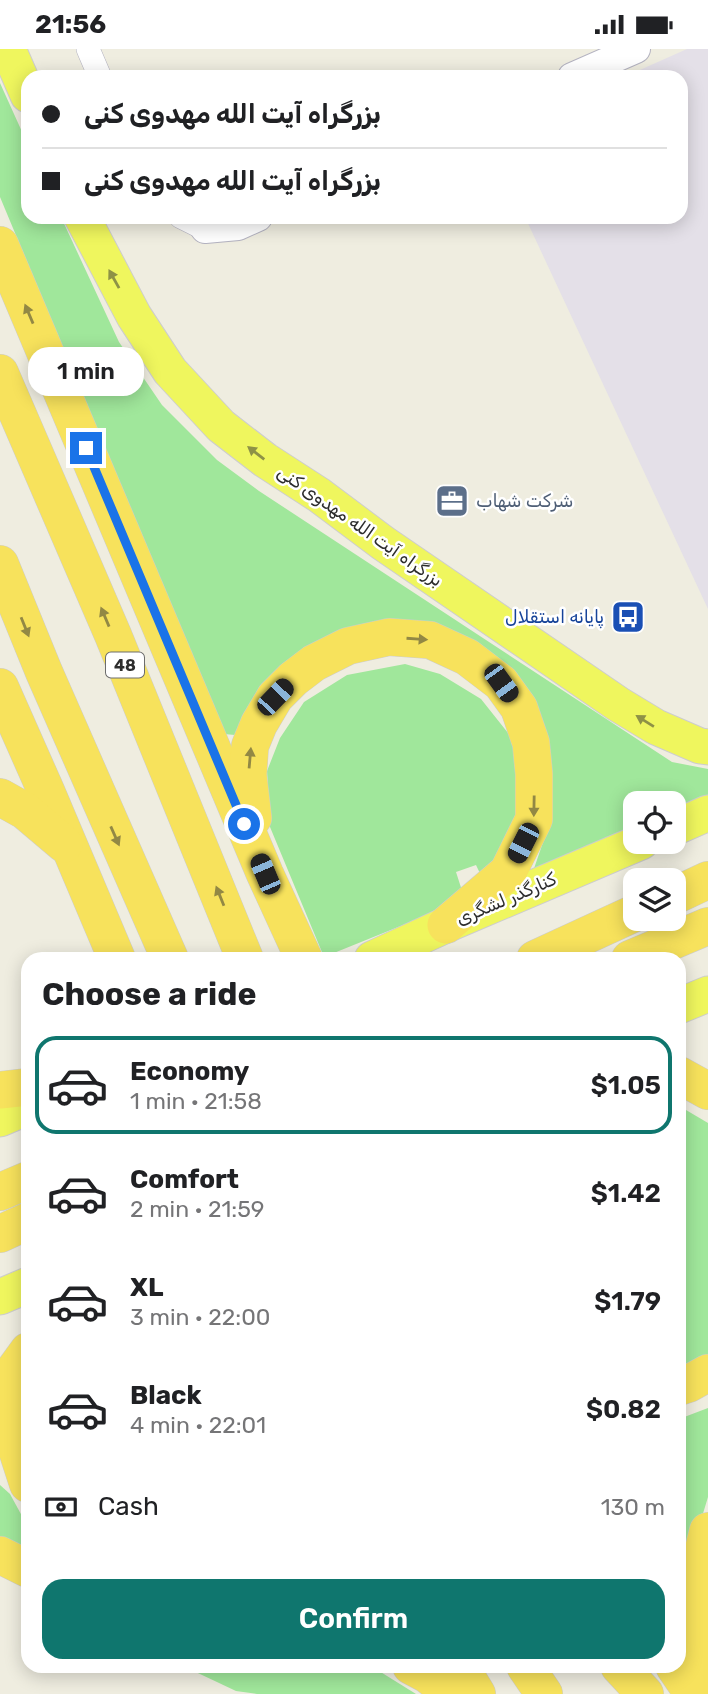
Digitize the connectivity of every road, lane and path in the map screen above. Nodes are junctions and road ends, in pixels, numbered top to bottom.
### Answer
1 (8, 49) edge
2 (88, 49) edge
3 (636, 49) edge
4 (97, 70) edge
5 (588, 70) edge
6 (21, 79) edge
7 (85, 224) edge
8 (208, 224) edge
9 (242, 224) edge
10 (0, 245) edge
11 (0, 373) edge
12 (0, 564) edge
13 (0, 687) edge
14 (708, 747) edge
15 (0, 797) edge
16 (708, 813) edge
17 (686, 823) edge
18 (69, 848) junction
19 (623, 850) edge
20 (265, 874) junction
21 (708, 880) edge
22 (686, 890) edge
23 (623, 919) edge
24 (446, 925) junction
25 (708, 926) edge
26 (114, 952) edge
27 (167, 952) edge
28 (242, 952) edge
29 (301, 952) edge
30 (387, 952) edge
31 (550, 952) edge
32 (647, 952) edge
33 (708, 994) edge
34 (686, 1003) edge
35 (686, 1079) edge
36 (21, 1088) edge
37 (0, 1090) edge
38 (708, 1091) edge
39 (21, 1110) edge
40 (0, 1119) edge
41 (21, 1183) edge
42 (0, 1192) edge
43 (21, 1224) edge
44 (0, 1234) edge
45 (21, 1288) edge
46 (0, 1297) edge
47 (21, 1361) edge
48 (708, 1373) edge
49 (686, 1385) edge
50 (21, 1462) edge
51 (708, 1531) edge
52 (0, 1555) edge
53 (21, 1566) edge
54 (424, 1673) edge
55 (530, 1673) edge
56 (614, 1673) edge
57 (626, 1673) edge
58 (679, 1673) edge
59 (463, 1680) edge
60 (708, 1687) edge
61 (544, 1694) edge
62 (628, 1694) edge
63 (645, 1694) edge
64 (693, 1694) edge

1 - 6 main road
2 - 4 street
3 - 5 street
14 -> 7 main road, بزرگراه آیت الله مهدوی کنی
8 - 9 street
20 -> 10 highway
28 -> 11 highway, 48
12 -> 27 highway
13 - 18 highway
15 - 18 highway
16 - 17 main road
18 - 26 highway
19 - 24 main road, کنارگذر لشگری
20 -> 24 highway
20 - 29 highway
21 - 22 highway
23 - 31 highway
24 - 30 main road, کنارگذر لشگری
25 - 32 highway
33 - 34 main road
35 - 38 highway
36 - 37 highway
39 - 40 main road
41 - 42 highway
43 - 44 highway
45 - 46 main road
47 - 50 highway
48 - 49 highway
51 - 60 highway
52 - 53 highway
54 - 59 highway
55 - 61 highway
56 - 62 highway
57 - 63 highway
58 - 64 highway

